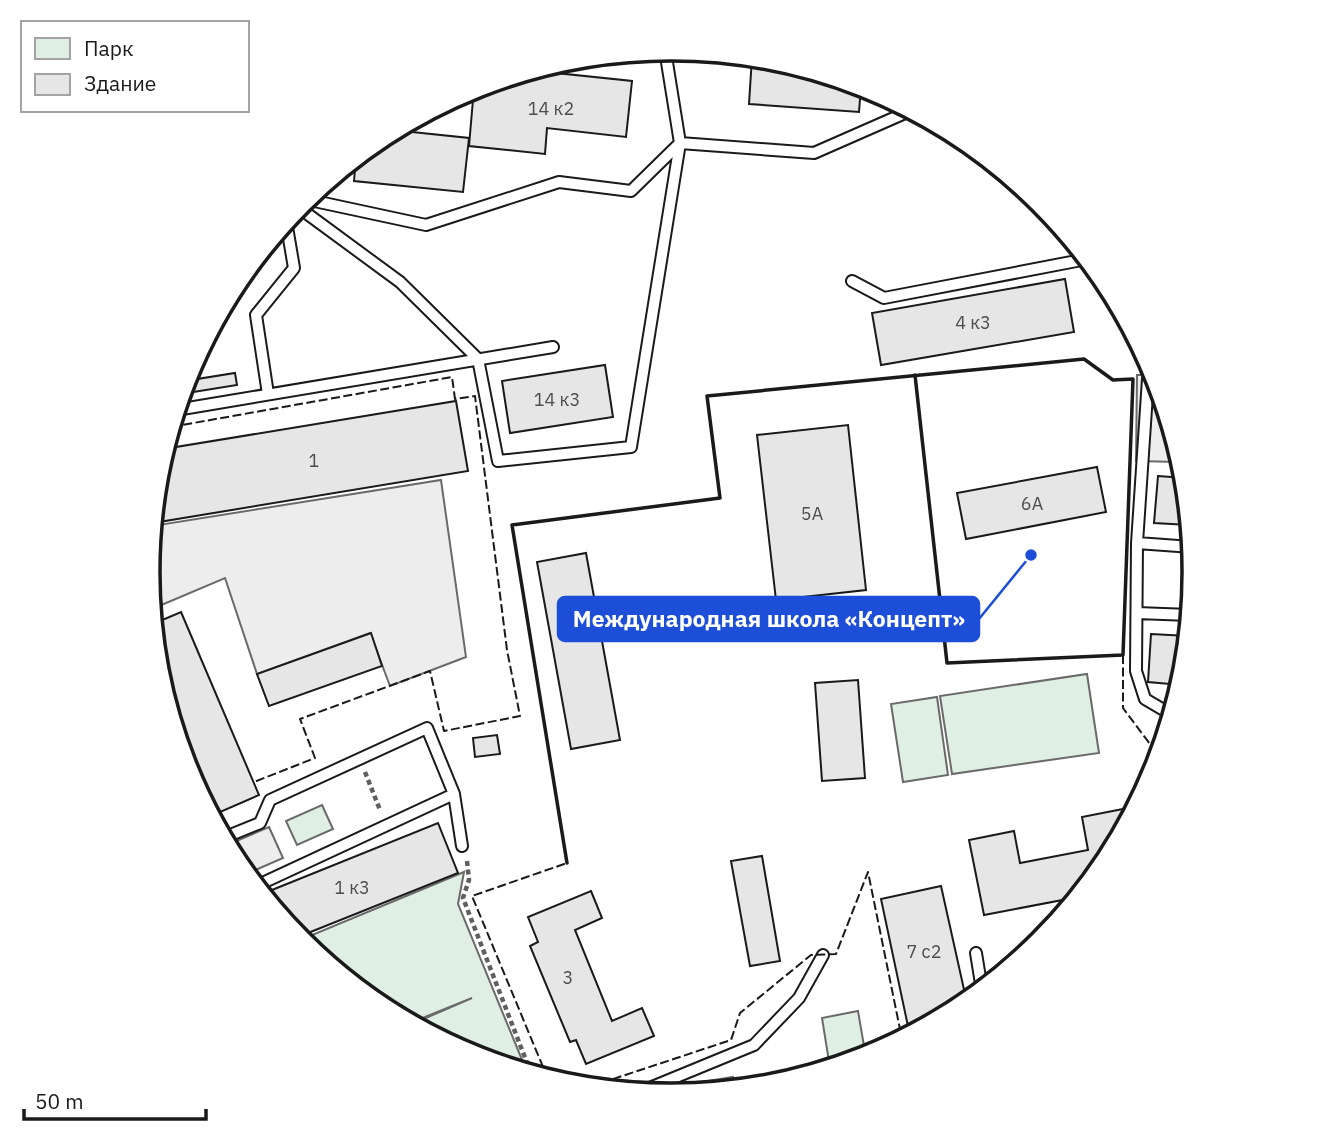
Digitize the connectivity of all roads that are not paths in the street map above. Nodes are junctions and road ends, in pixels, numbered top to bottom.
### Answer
1 (667, 61) edge
2 (900, 115) edge
3 (680, 143) junction
4 (318, 203) edge
5 (308, 213) edge
6 (288, 234) edge
7 (1076, 261) edge
8 (852, 281) dead end
9 (553, 347) dead end
10 (478, 359) junction
11 (1147, 388) edge
12 (268, 394) junction
13 (187, 408) edge
14 (1137, 543) junction
15 (1181, 546) edge
16 (1137, 613) junction
17 (1180, 615) edge
18 (1163, 709) edge
19 (454, 794) junction
20 (233, 834) edge
21 (462, 846) road end
22 (266, 883) edge
23 (976, 953) dead end
24 (823, 955) dead end
25 (980, 978) edge
26 (662, 1083) edge

1 - 3 lane
2 - 3 lane
3 - 4 lane
3 - 10 lane
5 - 10 lane
6 - 12 lane
7 - 8 lane
9 - 10 lane
10 - 12 lane
11 - 14 lane
12 - 13 lane
14 - 15 lane
14 - 16 lane
16 - 17 lane
16 - 18 lane
19 - 20 lane
19 - 21 lane
19 - 22 lane
23 - 25 lane
24 - 26 lane

